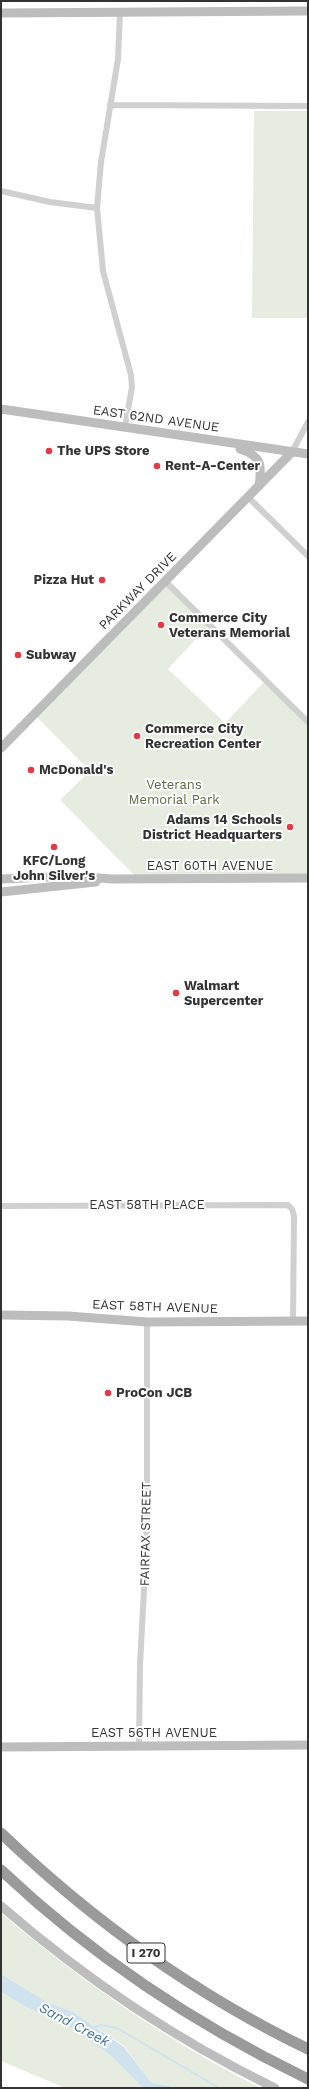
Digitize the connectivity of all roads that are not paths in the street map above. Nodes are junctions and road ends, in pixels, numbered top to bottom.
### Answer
1 (308, 11) edge
2 (1, 13) edge
3 (120, 13) junction
4 (110, 105) junction
5 (308, 106) edge
6 (1, 191) edge
7 (97, 208) junction
8 (1, 409) edge
9 (308, 422) edge
10 (126, 427) junction
11 (216, 441) junction
12 (292, 452) junction
13 (308, 454) edge
14 (258, 486) junction
15 (248, 498) junction
16 (308, 556) edge
17 (166, 582) junction
18 (308, 722) edge
19 (1, 748) edge
20 (308, 878) edge
21 (1, 879) edge
22 (112, 879) junction
23 (1, 892) edge
24 (1, 1206) edge
25 (1, 1315) edge
26 (308, 1321) edge
27 (147, 1322) junction
28 (293, 1322) junction
29 (308, 1745) edge
30 (4, 1746) edge
31 (139, 1746) junction
32 (1, 1832) edge
33 (1, 1870) edge
34 (1, 1906) edge
35 (308, 2049) edge
36 (308, 2079) edge
37 (275, 2088) edge

1 - 3 street
2 - 3 street
3 - 4 street
4 - 5 street
4 - 7 street
6 - 7 street
7 - 10 street
8 - 10 street, EAST 62ND AVENUE
9 - 12 street
10 - 11 street, EAST 62ND AVENUE
11 - 12 street, EAST 62ND AVENUE
11 - 14 street
12 - 13 street, EAST 62ND AVENUE
12 - 14 street, PARKWAY DRIVE
14 - 15 street, PARKWAY DRIVE
15 - 16 street
15 - 17 street, PARKWAY DRIVE
17 - 18 street
17 - 19 street, PARKWAY DRIVE
20 - 22 street, EAST 60TH AVENUE
21 - 22 street, EAST 60TH AVENUE
22 - 23 street, EAST 60TH AVENUE
24 - 28 street, EAST 58TH PLACE
25 - 27 street, EAST 58TH AVENUE
26 - 28 street, EAST 58TH AVENUE
27 - 28 street, EAST 58TH AVENUE
27 - 31 street, FAIRFAX STREET
29 - 31 street, EAST 56TH AVENUE
30 - 31 street, EAST 56TH AVENUE
32 - 35 highway, I 270
33 - 36 highway, I 270
34 - 37 street

